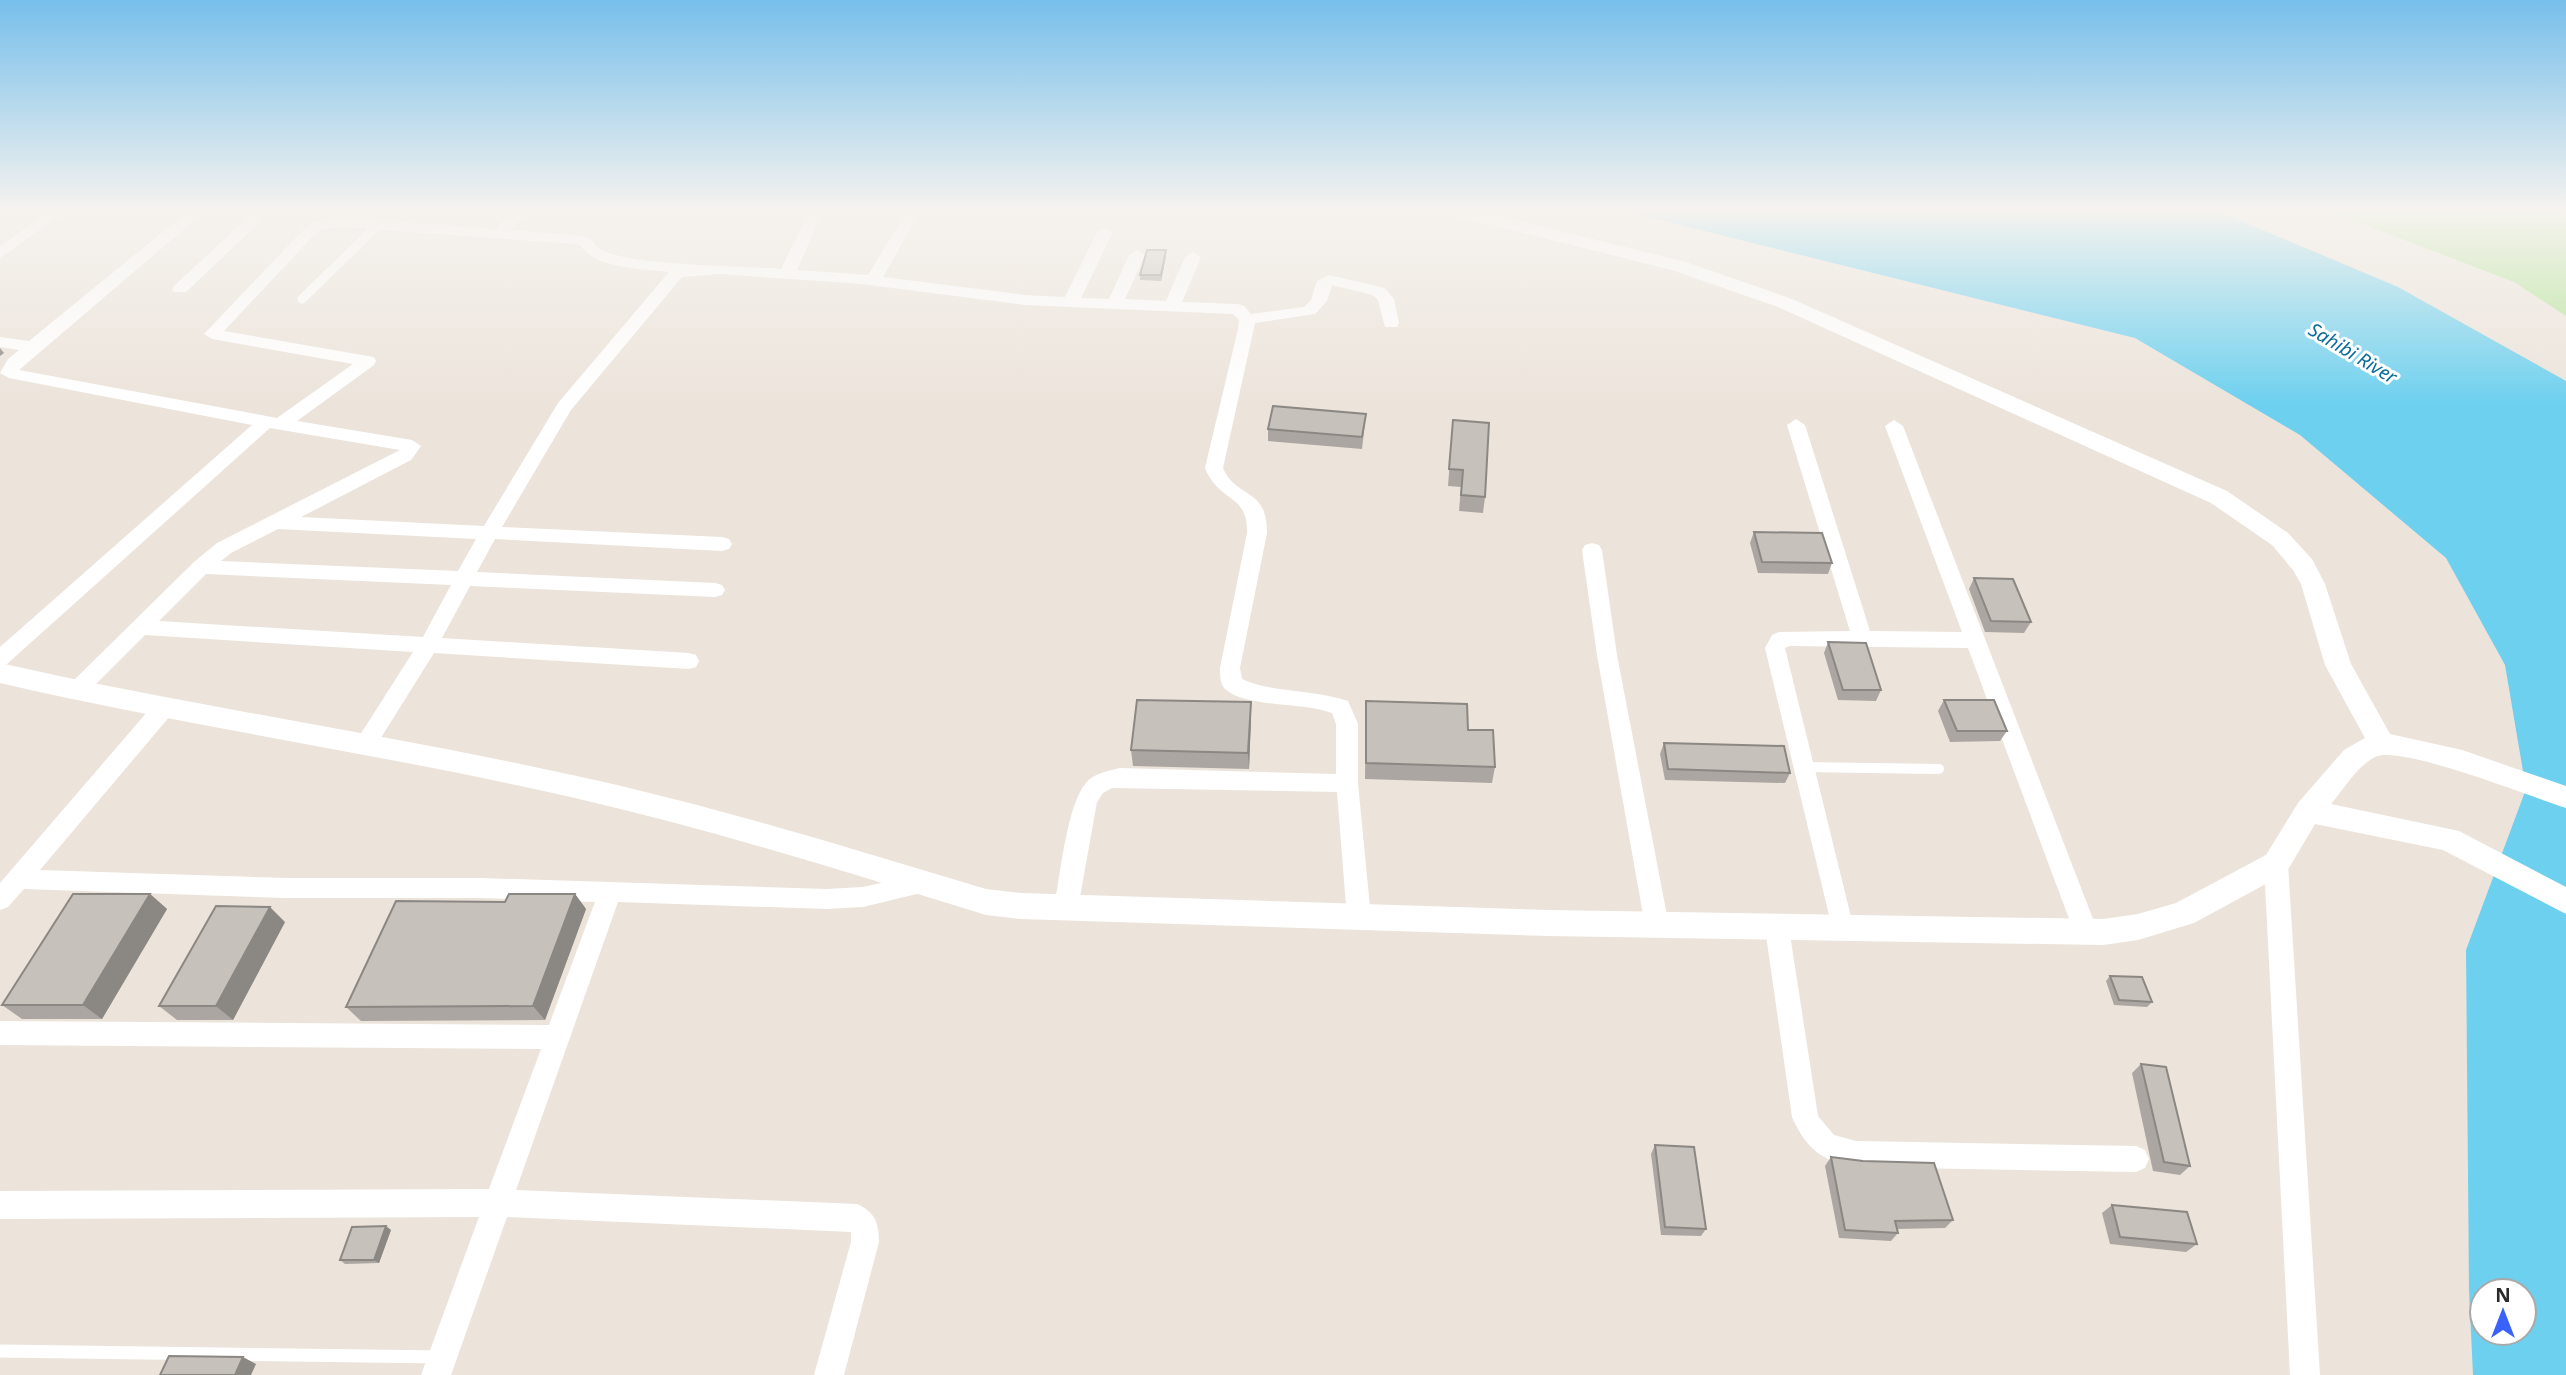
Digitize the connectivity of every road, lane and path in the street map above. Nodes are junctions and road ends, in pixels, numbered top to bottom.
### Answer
1 (118, 276) edge
2 (194, 276) edge
3 (266, 276) edge
4 (326, 276) edge
5 (674, 276) edge
6 (826, 276) edge
7 (875, 276) edge
8 (1083, 276) edge
9 (1128, 276) edge
10 (1185, 276) edge
11 (1711, 276) edge
12 (873, 280) junction
13 (180, 289) dead end
14 (302, 299) dead end
15 (1070, 302) junction
16 (1115, 303) junction
17 (1172, 305) junction
18 (1247, 319) junction
19 (1391, 323) dead end
20 (0, 342) edge
21 (32, 347) junction
22 (274, 423) junction
23 (1796, 425) dead end
24 (1894, 426) dead end
25 (273, 522) junction
26 (490, 531) junction
27 (722, 544) dead end
28 (1592, 550) dead end
29 (201, 567) junction
30 (463, 581) junction
31 (715, 590) dead end
32 (140, 627) junction
33 (1862, 638) junction
34 (1974, 640) junction
35 (429, 644) junction
36 (0, 659) edge
37 (689, 661) dead end
38 (0, 673) edge
39 (76, 691) junction
40 (162, 710) junction
41 (2382, 744) junction
42 (364, 746) junction
43 (1803, 767) junction
44 (1939, 769) dead end
45 (1347, 783) junction
46 (2566, 797) edge
47 (2308, 811) junction
48 (2481, 854) joint
49 (2276, 864) junction
50 (17, 879) junction
51 (925, 883) junction
52 (610, 892) junction
53 (0, 900) edge
54 (2566, 901) edge
55 (1066, 908) junction
56 (1359, 918) junction
57 (1657, 926) junction
58 (1777, 928) junction
59 (1842, 929) junction
60 (2086, 932) junction
61 (0, 1033) edge
62 (556, 1037) junction
63 (2136, 1159) dead end
64 (500, 1203) junction
65 (0, 1205) edge
66 (0, 1351) edge
67 (439, 1366) edge
68 (829, 1375) edge
69 (2305, 1375) edge

1 - 21 street
2 - 13 street
3 - 22 street
4 - 14 lane
5 - 26 street
6 - 12 street
7 - 12 street
8 - 15 street
9 - 16 street
10 - 17 street
11 - 41 street
12 - 15 street
15 - 16 street
16 - 17 street
17 - 18 street
18 - 19 street
18 - 45 street
20 - 21 street
21 - 22 street
22 - 25 street
22 - 36 street
23 - 33 street
24 - 34 street
25 - 26 street
25 - 29 street
26 - 27 street
26 - 30 street
28 - 57 street
29 - 30 street
29 - 32 street
30 - 31 street
30 - 35 street
32 - 35 street
32 - 39 street
33 - 34 street
33 - 43 street
34 - 60 street
35 - 37 street
35 - 42 street
38 - 39 street
39 - 40 street
40 - 42 street
40 - 50 street
41 - 46 street
41 - 47 street
42 - 51 street
43 - 44 lane
43 - 59 street
45 - 55 street
45 - 56 street
47 - 48 street
47 - 49 street
48 - 54 street
49 - 60 street
49 - 69 street
50 - 52 street
50 - 53 street
51 - 52 street
51 - 55 street
52 - 62 street
55 - 56 street
56 - 57 street
57 - 58 street
58 - 59 street
58 - 63 street
59 - 60 street
61 - 62 street
62 - 64 street
64 - 65 street
64 - 67 street
64 - 68 street
66 - 67 lane

